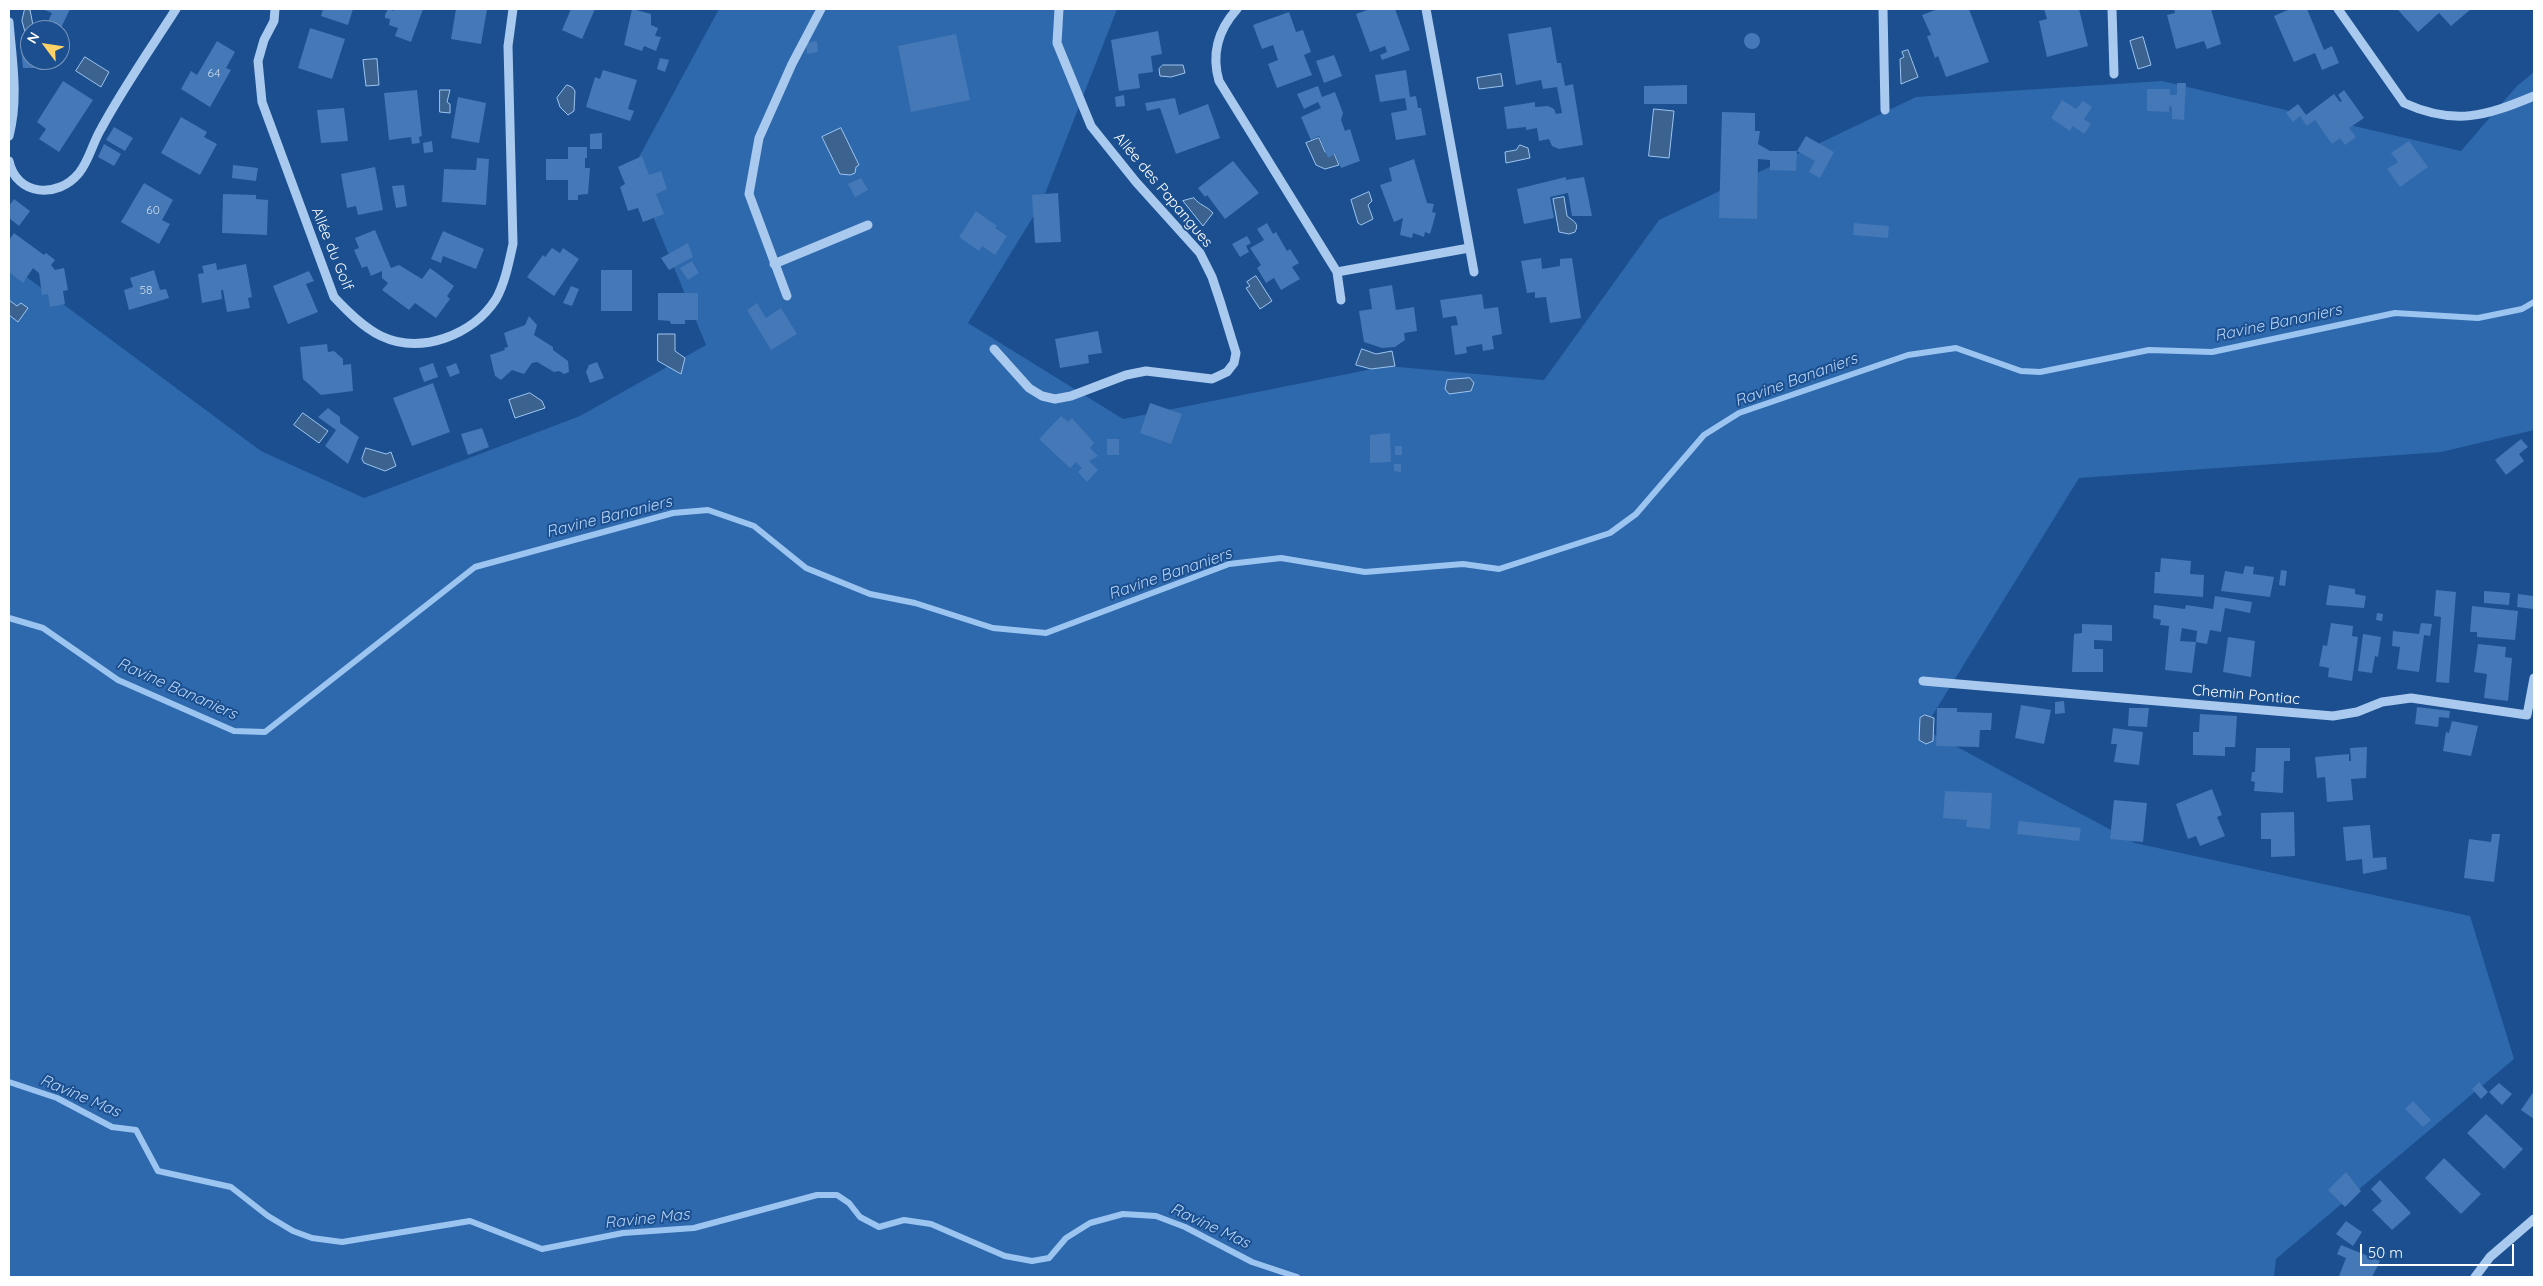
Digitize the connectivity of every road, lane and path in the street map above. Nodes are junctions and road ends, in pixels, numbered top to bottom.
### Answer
1 (176, 9) edge
2 (275, 9) edge
3 (513, 9) edge
4 (821, 9) edge
5 (1059, 9) edge
6 (1237, 9) edge
7 (1426, 9) edge
8 (1883, 9) edge
9 (2112, 9) edge
10 (2338, 9) edge
11 (9, 22) edge
12 (2114, 74) dead end
13 (2534, 96) edge
14 (1885, 110) dead end
15 (9, 136) edge
16 (9, 160) edge
17 (868, 226) dead end
18 (1469, 248) junction
19 (774, 264) junction
20 (1337, 272) junction
21 (1474, 272) dead end
22 (787, 296) dead end
23 (1341, 300) dead end
24 (994, 349) dead end
25 (2534, 678) edge
26 (1923, 681) dead end
27 (2534, 1219) edge
28 (2475, 1277) edge

1 - 16 street
2 - 3 street, Allée du Golf
4 - 19 street
5 - 24 street, Allée des Papangues
6 - 20 street
7 - 18 street
8 - 14 street
9 - 12 street
10 - 13 street
11 - 15 street
17 - 19 street
18 - 20 street
18 - 21 street
19 - 22 street
20 - 23 street
25 - 26 street, Chemin Pontiac
27 - 28 street

